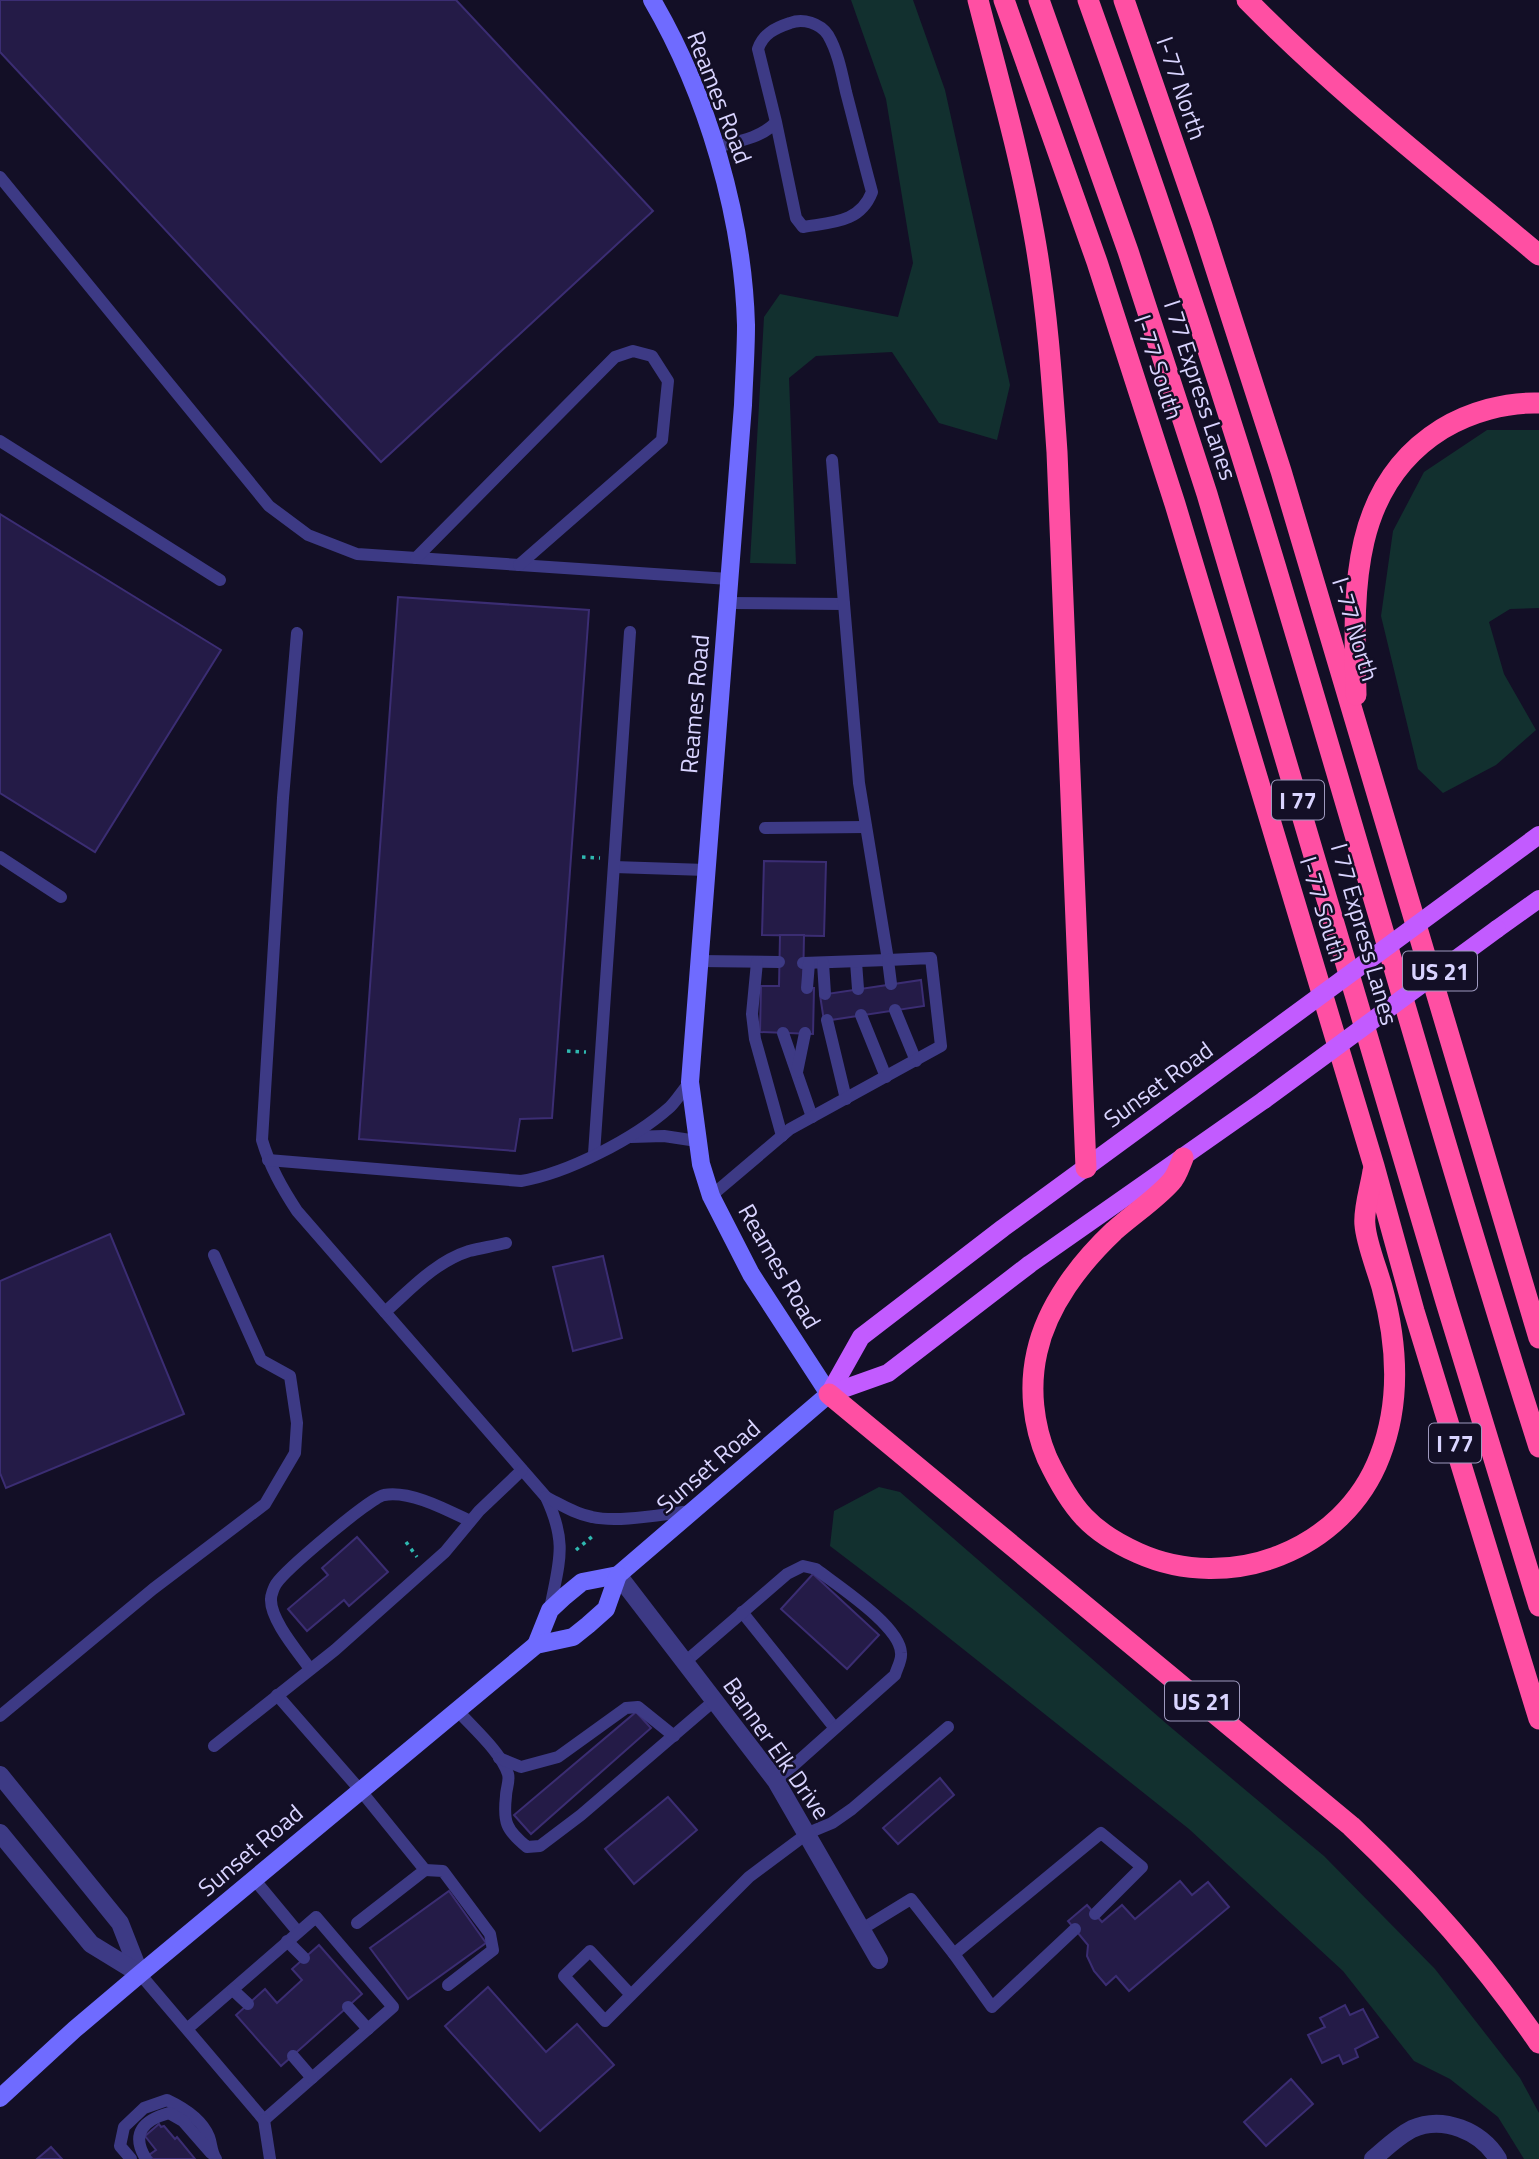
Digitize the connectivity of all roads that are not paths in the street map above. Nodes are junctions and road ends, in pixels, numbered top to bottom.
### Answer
1 (652, 0) edge
2 (978, 0) edge
3 (1003, 0) edge
4 (1039, 0) edge
5 (1088, 0) edge
6 (1124, 0) edge
7 (1247, 0) edge
8 (776, 122) junction
9 (716, 147) junction
10 (0, 177) edge
11 (1539, 255) edge
12 (1539, 402) edge
13 (0, 441) edge
14 (832, 460) dead end
15 (416, 558) junction
16 (519, 565) junction
17 (729, 579) junction
18 (220, 580) dead end
19 (727, 603) junction
20 (844, 604) junction
21 (630, 632) dead end
22 (298, 633) dead end
23 (1357, 725) junction
24 (866, 827) junction
25 (765, 828) dead end
26 (1539, 835) edge
27 (0, 857) edge
28 (614, 867) junction
29 (706, 870) junction
30 (61, 897) dead end
31 (1539, 899) edge
32 (888, 960) junction
33 (699, 961) junction
34 (757, 962) junction
35 (779, 962) dead end
36 (856, 962) junction
37 (823, 963) junction
38 (891, 984) dead end
39 (807, 988) dead end
40 (858, 989) dead end
41 (825, 994) dead end
42 (895, 1010) dead end
43 (861, 1016) dead end
44 (827, 1020) dead end
45 (783, 1033) dead end
46 (805, 1033) dead end
47 (916, 1061) junction
48 (797, 1073) junction
49 (886, 1077) junction
50 (690, 1082) junction
51 (846, 1099) junction
52 (812, 1117) junction
53 (782, 1136) junction
54 (630, 1137) junction
55 (697, 1141) junction
56 (594, 1154) junction
57 (1183, 1158) junction
58 (268, 1160) junction
59 (1374, 1166) junction
60 (1086, 1168) junction
61 (712, 1196) junction
62 (506, 1243) dead end
63 (214, 1255) dead end
64 (385, 1312) junction
65 (1539, 1338) edge
66 (829, 1394) junction
67 (1539, 1447) edge
68 (522, 1470) junction
69 (545, 1497) junction
70 (693, 1511) junction
71 (470, 1521) junction
72 (618, 1575) junction
73 (1539, 1606) edge
74 (550, 1610) junction
75 (743, 1612) junction
76 (536, 1646) junction
77 (685, 1662) junction
78 (310, 1669) junction
79 (277, 1695) junction
80 (715, 1700) junction
81 (458, 1711) junction
82 (0, 1716) edge
83 (1539, 1719) edge
84 (834, 1727) junction
85 (948, 1727) dead end
86 (674, 1736) junction
87 (214, 1746) dead end
88 (499, 1758) junction
89 (0, 1775) edge
90 (776, 1781) junction
91 (361, 1791) junction
92 (0, 1833) edge
93 (808, 1833) junction
94 (425, 1870) junction
95 (254, 1879) junction
96 (1095, 1914) dead end
97 (357, 1923) dead end
98 (862, 1929) junction
99 (1075, 1929) dead end
100 (298, 1931) junction
101 (287, 1941) junction
102 (954, 1954) junction
103 (304, 1958) dead end
104 (879, 1960) dead end
105 (140, 1974) junction
106 (448, 1985) dead end
107 (233, 1990) junction
108 (631, 1995) junction
109 (248, 2004) dead end
110 (348, 2007) dead end
111 (187, 2029) junction
112 (368, 2029) junction
113 (1539, 2043) edge
114 (293, 2056) dead end
115 (312, 2078) junction
116 (0, 2098) edge
117 (264, 2120) junction
118 (215, 2157) edge
119 (131, 2159) edge
120 (146, 2159) edge
121 (270, 2159) edge
122 (1373, 2159) edge
123 (1498, 2159) edge

1 - 9 main road, Reames Road
2 - 60 highway
3 - 59 highway, I-77 South / I 77
4 - 73 highway, I 77 Express Lanes / I 77
5 - 67 highway, I 77 Express Lanes / I 77
6 - 23 highway, I-77 North
7 - 11 highway
8 - 8 lane
8 - 9 lane
9 - 17 main road, Reames Road
10 - 15 lane
12 - 23 highway
13 - 18 lane
14 - 20 lane
15 - 16 lane
15 - 16 lane
16 - 17 lane
17 - 19 main road, Reames Road
19 - 20 lane
19 - 29 main road, Reames Road
20 - 24 lane
21 - 28 lane
22 - 58 lane
23 - 65 highway, I-77 North
24 - 25 lane
24 - 32 lane
26 - 60 main road, Sunset Road / US 21, bridge
27 - 30 lane
28 - 29 lane
28 - 56 lane
29 - 33 main road, Reames Road
31 - 57 main road, Sunset Road / US 21, bridge
32 - 36 lane
32 - 38 lane
32 - 47 lane
33 - 34 lane
33 - 50 main road, Reames Road
34 - 35 lane
34 - 53 lane
36 - 37 lane
36 - 40 lane
37 - 39 lane
37 - 41 lane
42 - 47 lane
43 - 49 lane
44 - 51 lane
45 - 48 lane
46 - 48 lane
47 - 49 lane
48 - 52 lane
49 - 51 lane
50 - 54 lane
50 - 55 main road, Reames Road
51 - 52 lane
52 - 53 lane
53 - 61 lane
54 - 55 lane
54 - 56 lane
55 - 61 main road, Reames Road
56 - 58 lane
57 - 59 highway
57 - 66 main road, Sunset Road
58 - 64 lane
59 - 83 highway, I-77 South / I 77
60 - 66 main road, Sunset Road
61 - 66 main road, Reames Road
62 - 64 lane
63 - 82 lane
64 - 68 lane
66 - 70 main road, Sunset Road
66 - 113 highway, US 21
68 - 69 lane
68 - 71 lane
69 - 70 lane
69 - 74 lane
70 - 72 main road, Sunset Road
71 - 78 lane
71 - 78 lane
72 - 74 main road, Sunset Road
72 - 76 main road, Sunset Road
72 - 77 street, Banner Elk Drive
74 - 76 main road, Sunset Road
75 - 77 lane
75 - 84 lane
75 - 84 lane
76 - 81 main road, Sunset Road
77 - 80 street, Banner Elk Drive
78 - 79 lane
79 - 87 lane
79 - 91 lane
80 - 86 lane
80 - 90 street, Banner Elk Drive
81 - 88 lane
81 - 91 main road, Sunset Road
84 - 90 lane
85 - 93 lane
86 - 88 lane
86 - 88 lane
89 - 105 street
90 - 93 street, Banner Elk Drive
91 - 94 lane
91 - 95 main road, Sunset Road
92 - 105 street
93 - 98 street, Banner Elk Drive
93 - 108 lane
94 - 97 lane
94 - 106 lane
95 - 100 lane
95 - 105 main road, Sunset Road
96 - 102 lane
98 - 102 lane
98 - 104 street, Banner Elk Drive
99 - 102 lane
100 - 101 lane
100 - 112 lane
101 - 103 lane
101 - 107 lane
105 - 111 lane
105 - 116 main road, Sunset Road
107 - 109 lane
107 - 111 lane
108 - 108 lane
110 - 112 lane
111 - 117 lane
112 - 115 lane
114 - 115 lane
115 - 117 lane
117 - 121 lane
118 - 119 lane
118 - 120 lane
122 - 123 street

